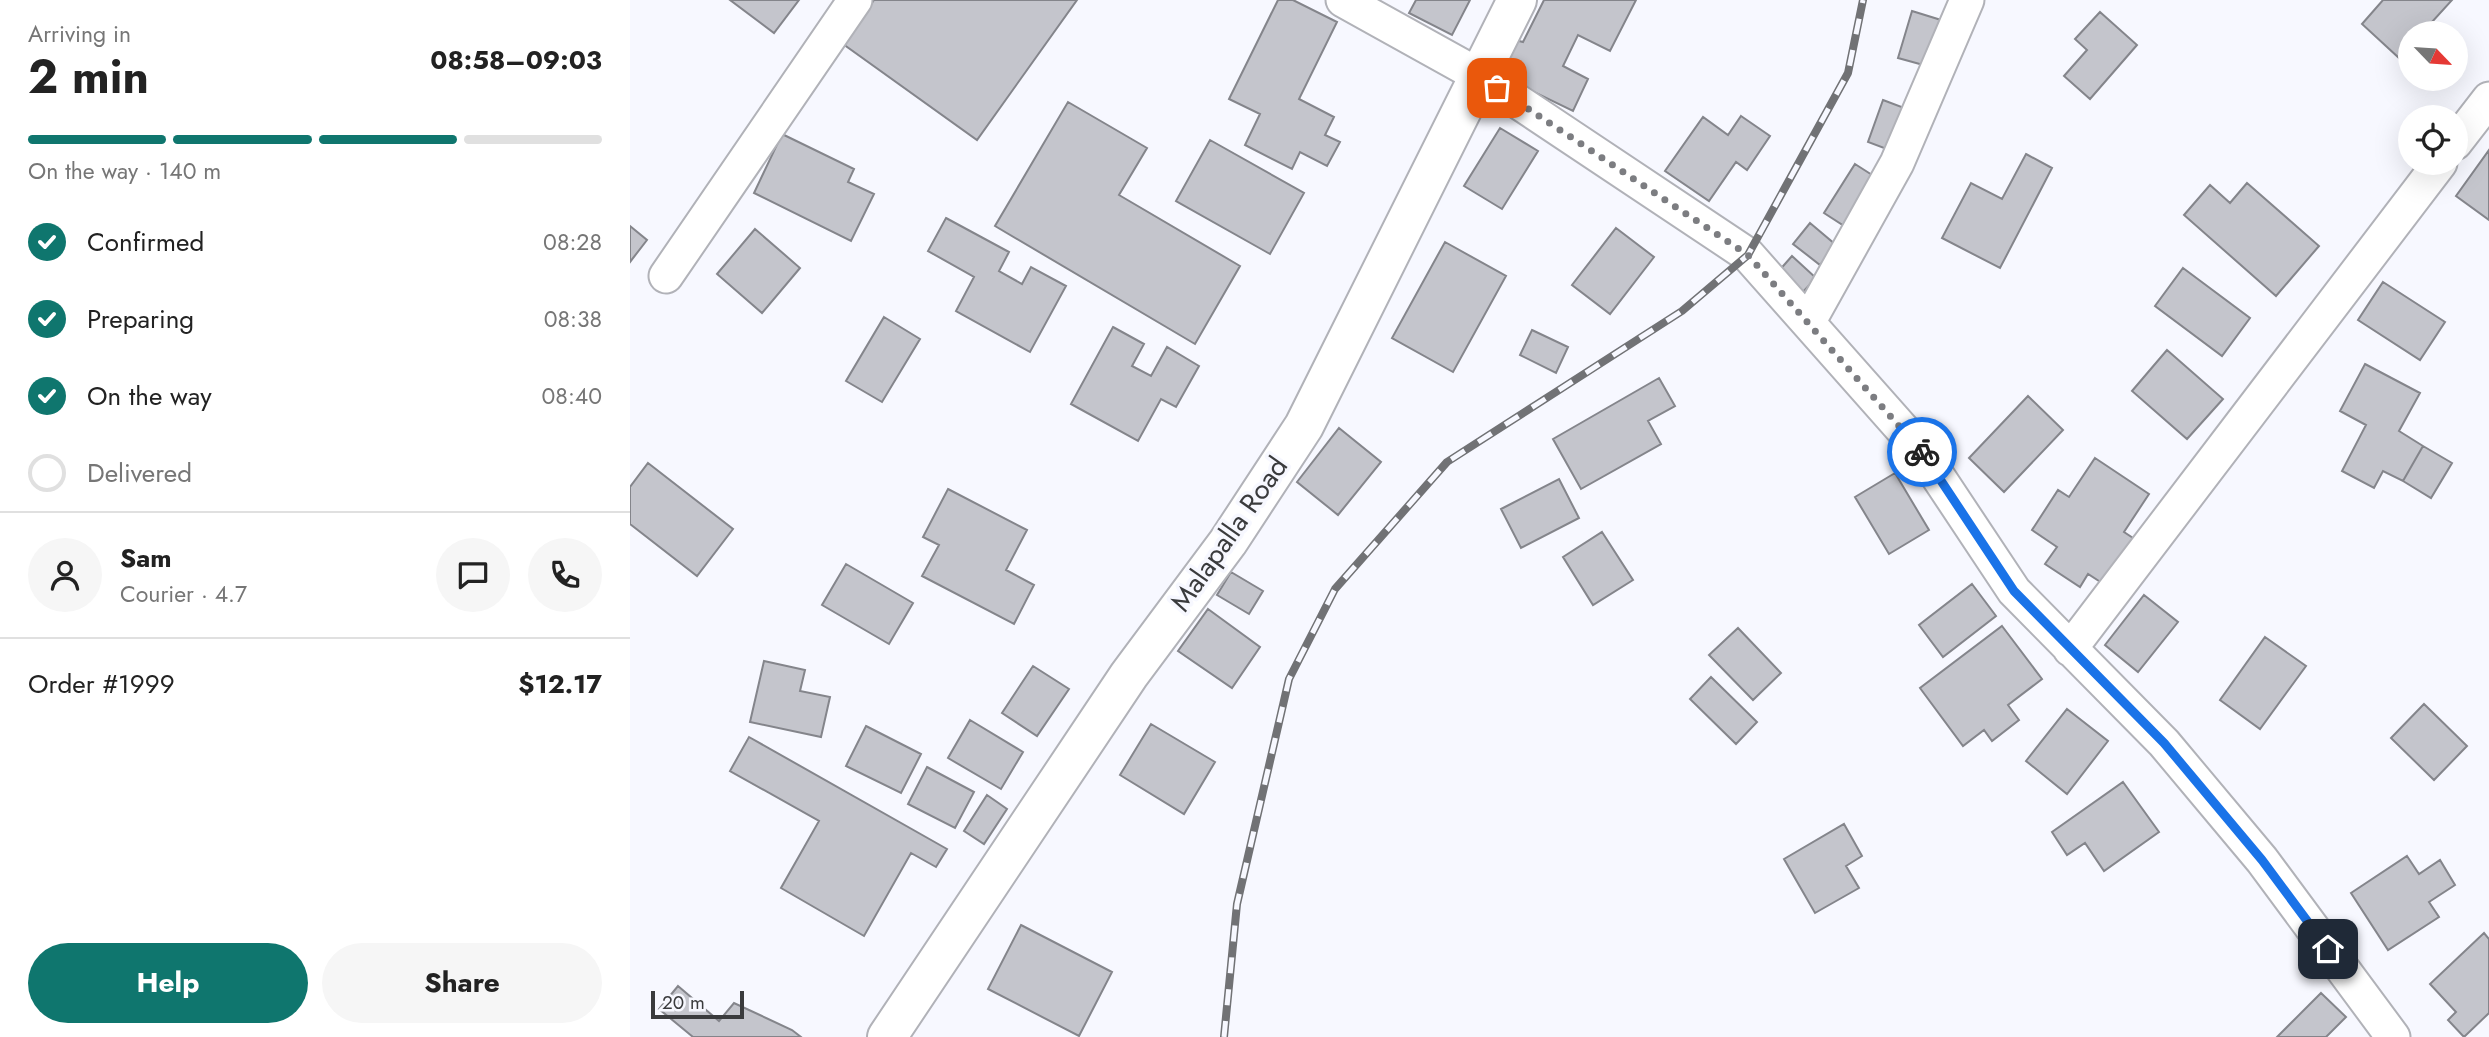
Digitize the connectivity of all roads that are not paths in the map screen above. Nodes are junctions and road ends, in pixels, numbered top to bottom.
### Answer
1 (855, 0) edge
2 (1343, 0) edge
3 (1517, 0) edge
4 (1967, 0) edge
5 (1478, 75) junction
6 (2489, 99) edge
7 (2468, 126) edge
8 (2431, 175) edge
9 (666, 276) dead end
10 (1808, 321) junction
11 (2070, 649) junction
12 (887, 1037) edge
13 (2393, 1037) edge

1 - 9 street
2 - 5 street
3 - 5 street, Malapalla Road
4 - 10 street
5 - 10 street
5 - 12 street, Malapalla Road
6 - 7 street
8 - 11 street
10 - 11 street
11 - 13 street

